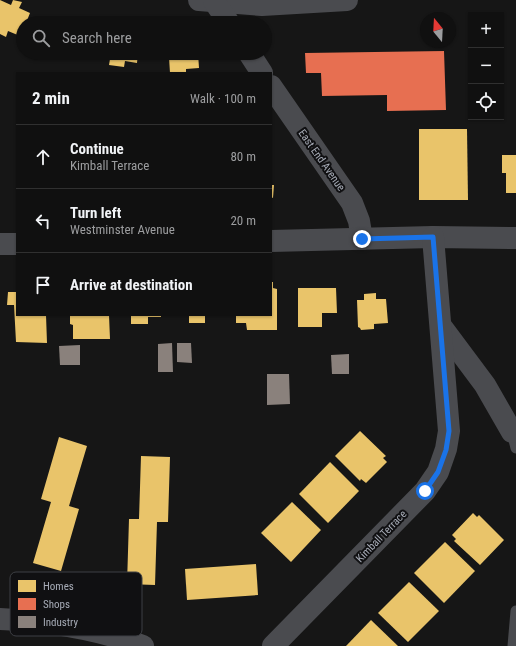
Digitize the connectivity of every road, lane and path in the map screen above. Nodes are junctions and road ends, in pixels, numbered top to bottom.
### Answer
1 (209, 0) edge
2 (347, 0) edge
3 (255, 2) edge
4 (223, 16) edge
5 (254, 60) edge
6 (261, 72) edge
7 (272, 87) edge
8 (433, 237) junction
9 (516, 238) edge
10 (362, 239) junction
11 (272, 241) edge
12 (0, 244) edge
13 (16, 244) edge
14 (441, 326) junction
15 (515, 439) edge
16 (516, 610) edge
17 (0, 619) edge
18 (10, 620) edge
19 (107, 636) edge
20 (143, 646) edge
21 (273, 646) edge
22 (513, 646) edge

1 - 3 street
1 - 4 street
2 - 3 street
5 - 6 street
7 - 10 street, East End Avenue
8 - 9 street
8 - 10 street
8 - 14 street, Kimball Terrace
10 - 11 street
12 - 13 street
14 - 15 street
14 - 21 street, Kimball Terrace
16 - 22 lane
17 - 18 street
19 - 20 street

